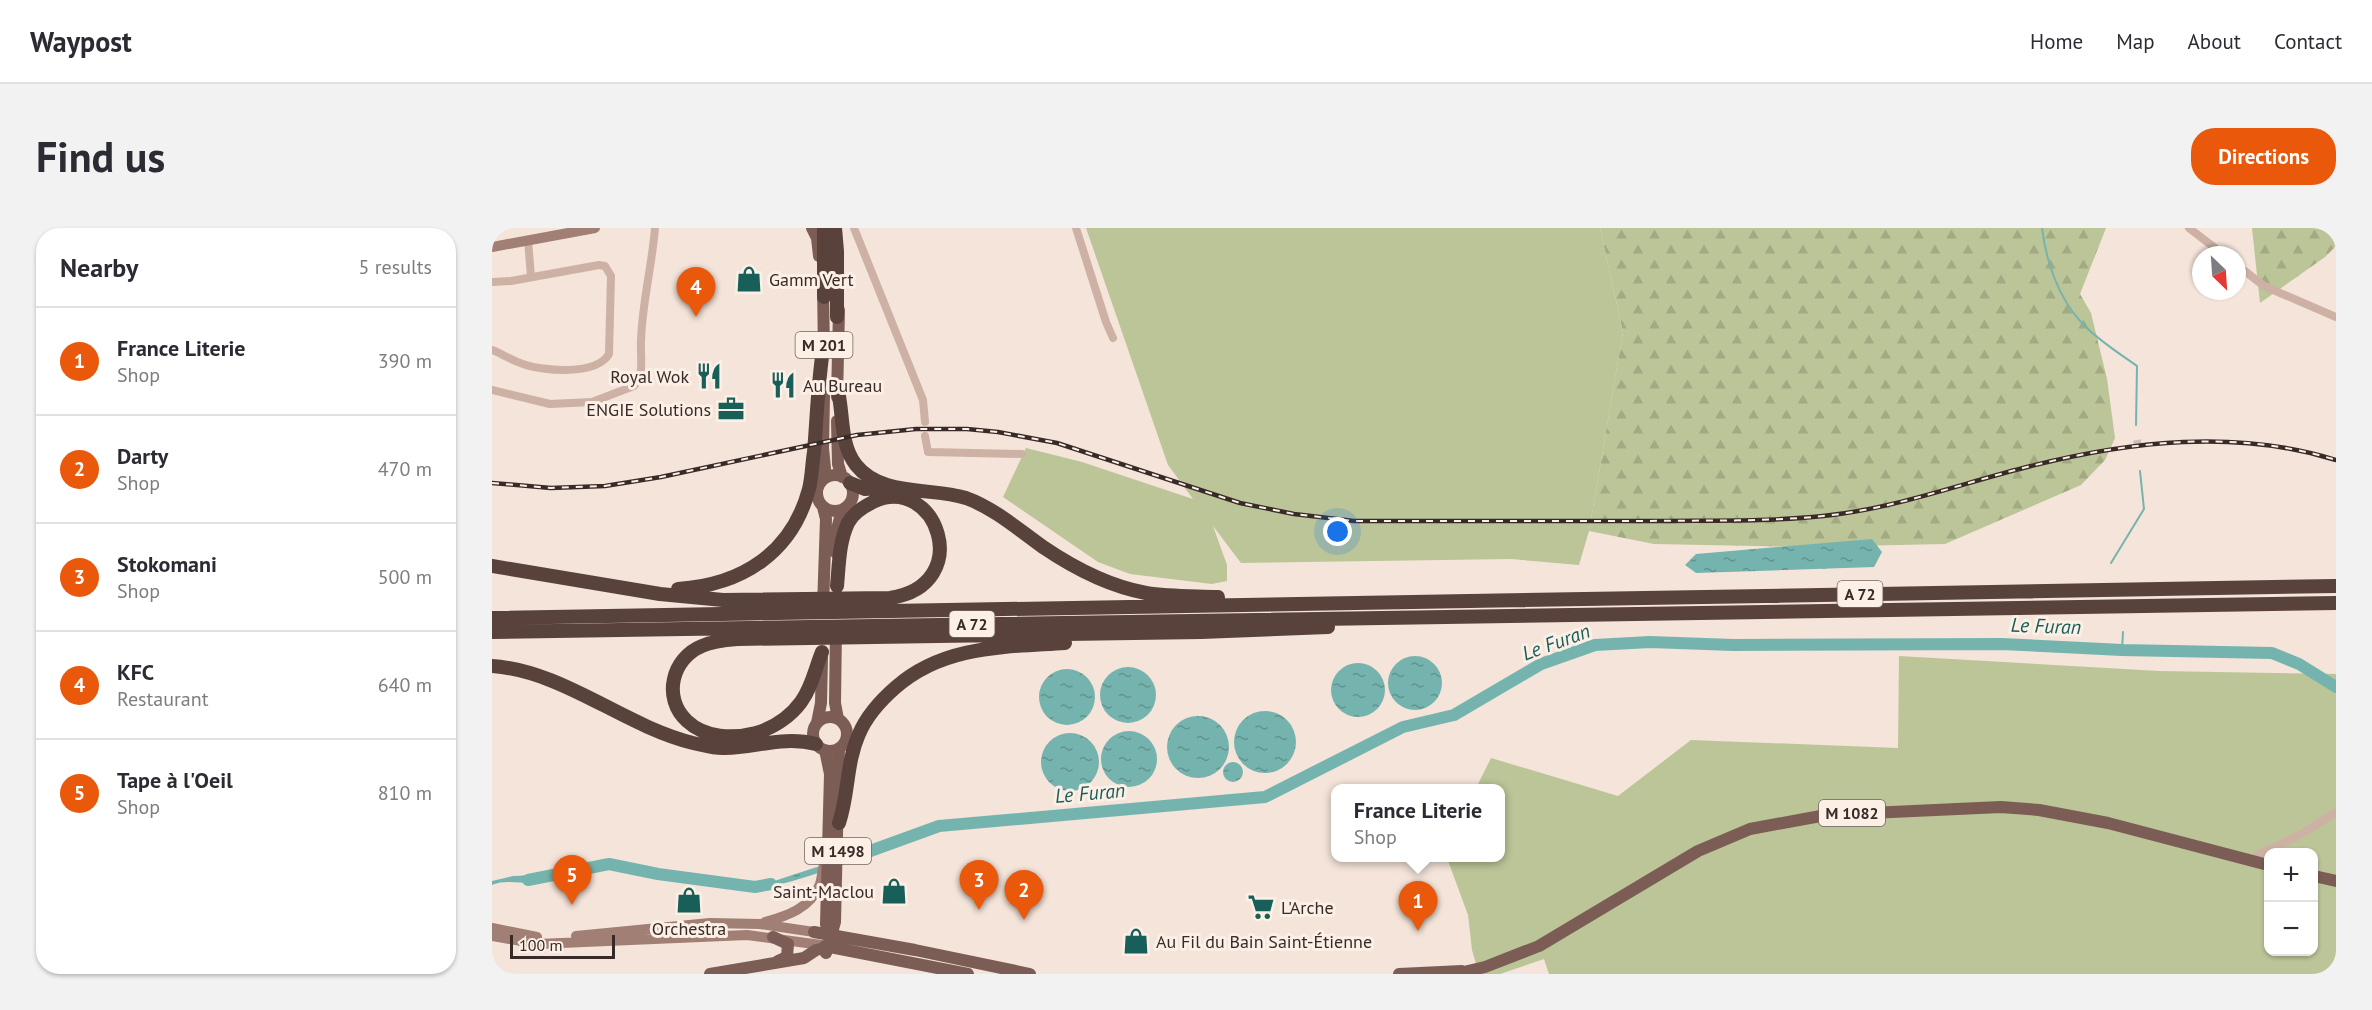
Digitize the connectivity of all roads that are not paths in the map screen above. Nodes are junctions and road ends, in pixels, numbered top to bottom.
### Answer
1 (595, 228) edge
2 (656, 228) edge
3 (812, 228) edge
4 (824, 228) edge
5 (835, 228) edge
6 (842, 228) edge
7 (854, 228) edge
8 (1076, 228) edge
9 (2189, 228) edge
10 (528, 240) junction
11 (2212, 246) edge
12 (492, 247) edge
13 (2246, 272) edge
14 (531, 277) junction
15 (492, 282) edge
16 (824, 297) junction
17 (837, 317) junction
18 (2336, 317) edge
19 (1113, 338) dead end
20 (824, 343) junction
21 (492, 350) edge
22 (837, 387) junction
23 (492, 390) edge
24 (925, 422) dead end
25 (925, 436) dead end
26 (1022, 454) dead end
27 (846, 480) junction
28 (821, 482) junction
29 (891, 487) junction
30 (823, 507) junction
31 (842, 510) junction
32 (492, 566) edge
33 (837, 586) junction
34 (2336, 586) edge
35 (620, 587) junction
36 (2336, 603) edge
37 (1248, 605) junction
38 (1397, 617) junction
39 (492, 618) edge
40 (492, 632) edge
41 (1201, 632) junction
42 (829, 653) junction
43 (492, 666) edge
44 (838, 719) junction
45 (817, 723) junction
46 (821, 747) junction
47 (839, 748) junction
48 (2336, 812) edge
49 (839, 823) junction
50 (827, 860) junction
51 (2254, 861) junction
52 (2264, 864) edge
53 (2318, 877) edge
54 (2336, 881) edge
55 (760, 924) junction
56 (492, 928) edge
57 (492, 936) edge
58 (773, 937) junction
59 (826, 939) junction
60 (867, 941) junction
61 (774, 963) junction
62 (1024, 973) edge
63 (1461, 973) edge
64 (710, 974) edge
65 (968, 974) edge
66 (1399, 974) edge

1 - 10 main road
2 - 23 street
3 - 16 main road
4 - 16 highway, M 201
5 - 17 highway, M 201
6 - 17 main road
7 - 24 street
8 - 19 street
9 - 11 street
10 - 12 main road
10 - 14 street
13 - 18 street
14 - 15 street
14 - 21 street
16 - 20 main road, M 201
17 - 22 main road, M 201
20 - 28 main road, M 201
20 - 35 highway
22 - 27 main road, M 201
22 - 29 highway
25 - 26 street
27 - 28 main road
27 - 29 highway
27 - 31 main road
28 - 30 main road
29 - 37 highway
30 - 31 main road
30 - 42 main road
31 - 33 main road
32 - 35 highway
33 - 35 highway
33 - 42 main road
34 - 37 highway, A 72
36 - 38 highway, A 72
37 - 39 highway, A 72
38 - 40 highway, A 72
38 - 41 highway
41 - 42 highway
41 - 49 highway
42 - 44 main road
42 - 45 main road
43 - 46 highway
44 - 45 main road
44 - 47 main road
45 - 46 main road
46 - 47 main road
46 - 50 main road, M 1498
47 - 49 main road, M 1498
48 - 51 street
49 - 59 main road, M 1498
50 - 55 main road
50 - 59 main road, M 1498
51 - 52 main road, M 1082
51 - 63 main road, M 1082
53 - 54 main road
55 - 56 main road
55 - 59 main road
57 - 58 main road
58 - 59 main road
58 - 61 main road
59 - 60 main road
59 - 60 main road
59 - 61 main road
59 - 65 main road
60 - 62 main road
61 - 64 main road
63 - 66 main road, M 1082

